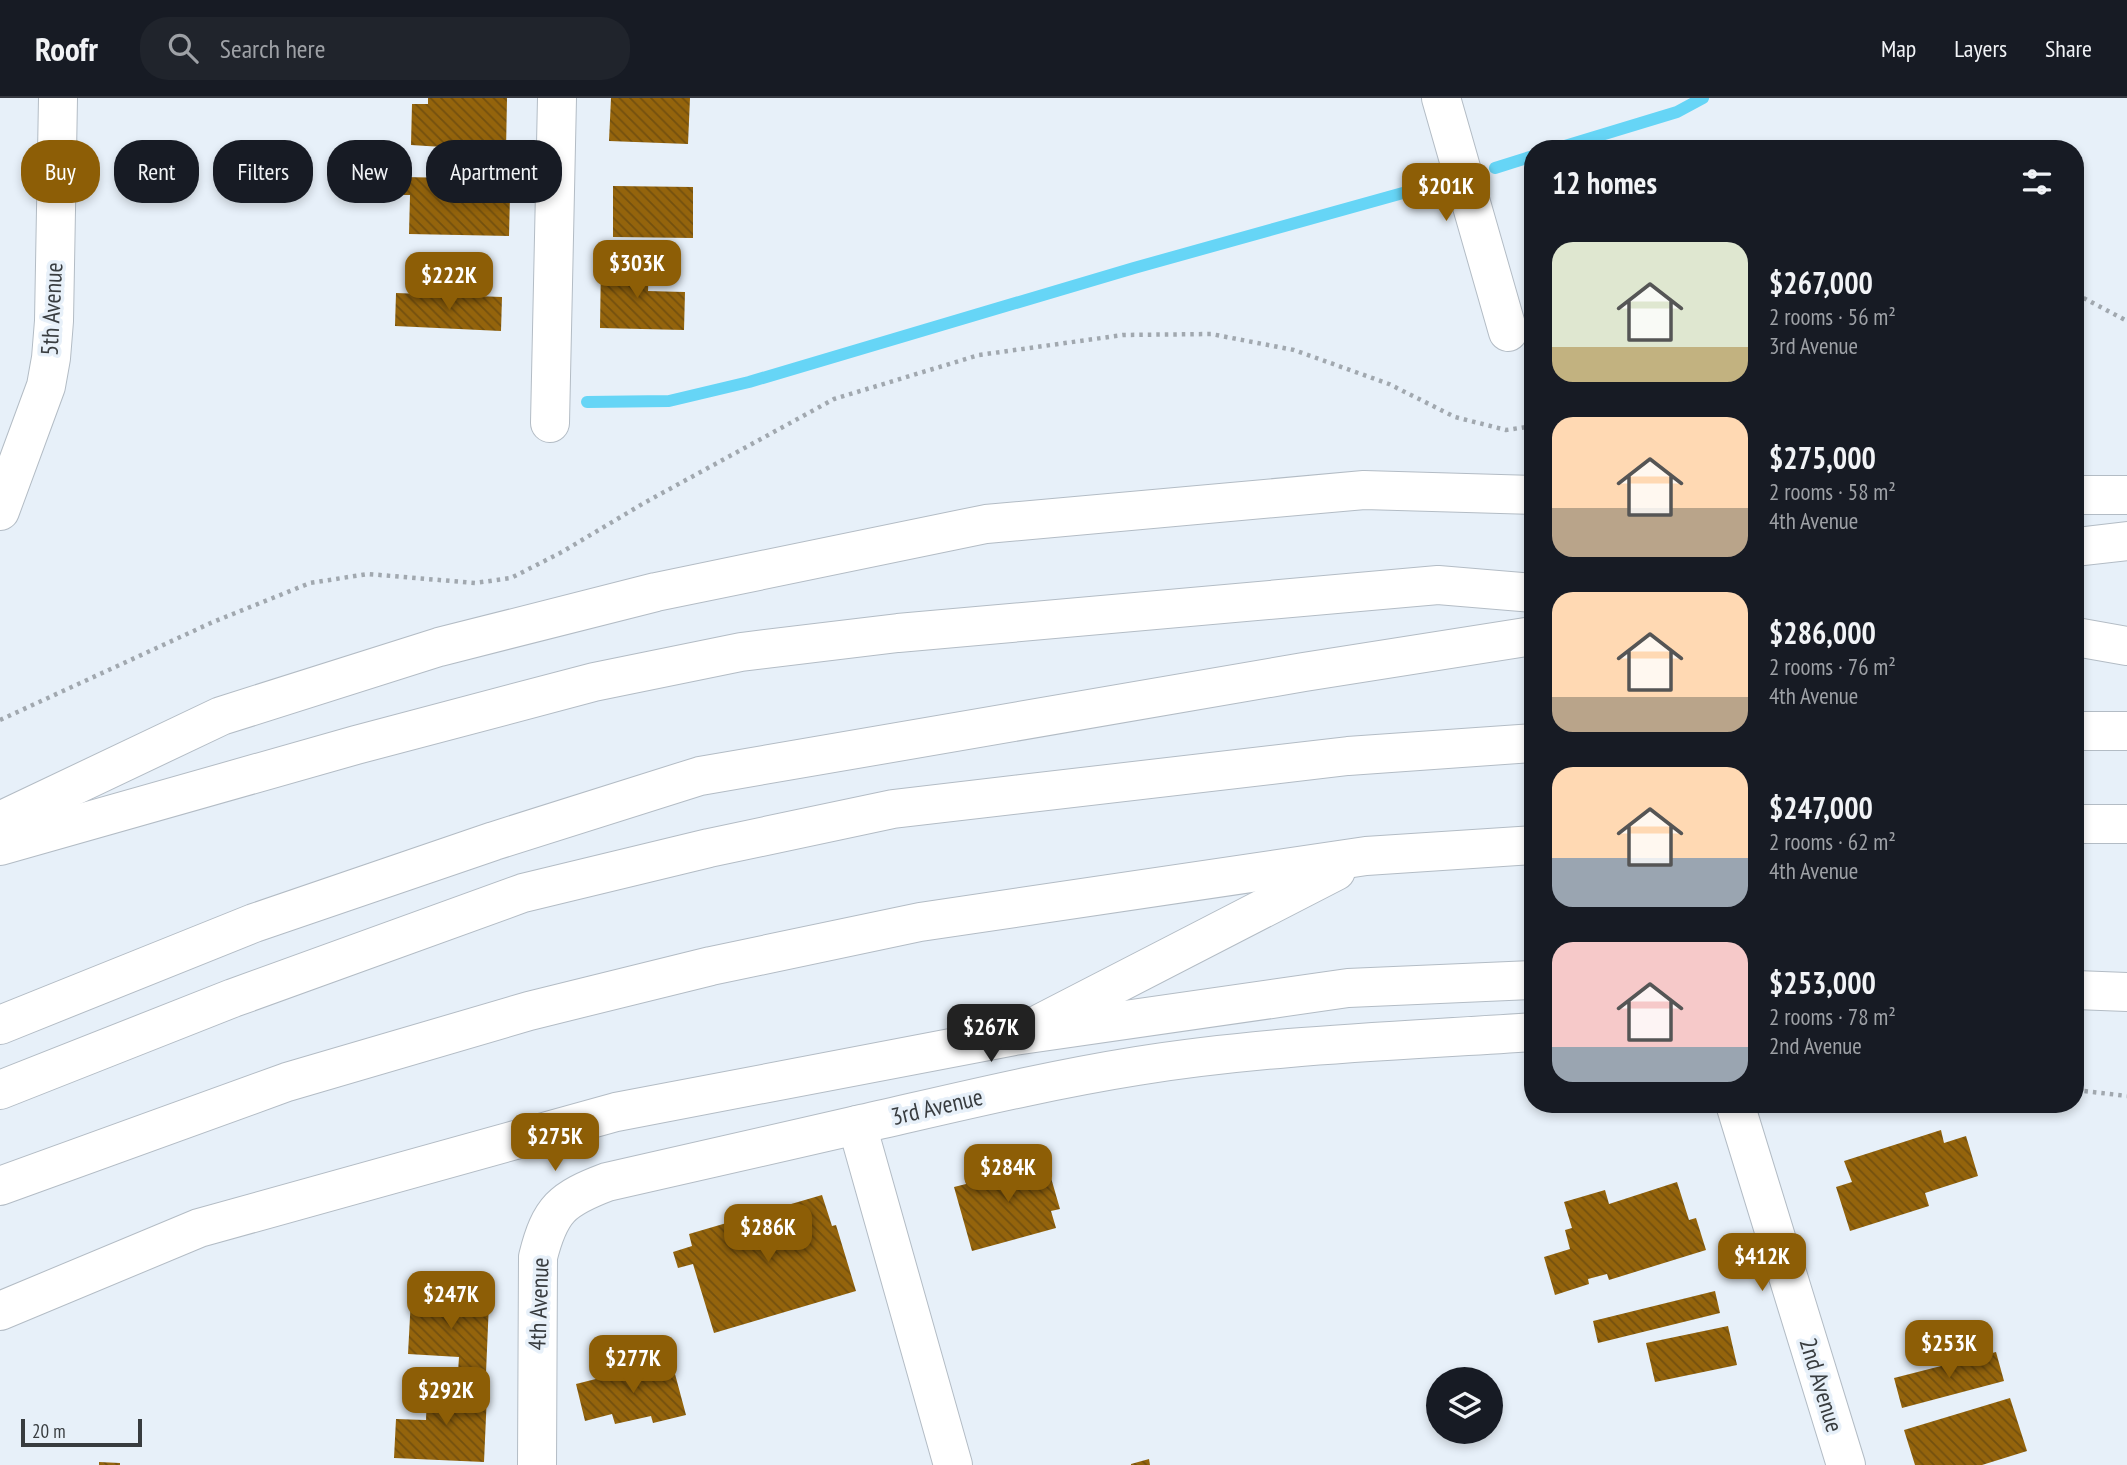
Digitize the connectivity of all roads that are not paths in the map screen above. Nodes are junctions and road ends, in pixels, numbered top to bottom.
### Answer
1 (58, 98) edge
2 (557, 98) edge
3 (1441, 98) edge
4 (1508, 332) dead end
5 (550, 423) dead end
6 (1524, 495) edge
7 (2084, 495) edge
8 (2127, 495) edge
9 (0, 511) edge
10 (2127, 541) edge
11 (2084, 546) edge
12 (1524, 592) edge
13 (1524, 637) edge
14 (2084, 638) edge
15 (2127, 646) edge
16 (2127, 730) edge
17 (2084, 731) edge
18 (1524, 744) edge
19 (0, 821) edge
20 (2084, 824) edge
21 (2127, 824) edge
22 (0, 846) edge
23 (1524, 846) edge
24 (1366, 856) junction
25 (1524, 980) edge
26 (2084, 990) edge
27 (2127, 992) edge
28 (0, 1025) edge
29 (1524, 1033) edge
30 (1014, 1037) junction
31 (0, 1090) edge
32 (1738, 1113) edge
33 (858, 1125) junction
34 (0, 1186) edge
35 (0, 1311) edge
36 (537, 1465) edge
37 (953, 1465) edge
38 (1846, 1465) edge

1 - 9 main road, 5th Avenue
2 - 5 main road
3 - 4 main road
6 - 19 main road
7 - 8 main road
10 - 11 main road
12 - 22 main road
13 - 28 main road
14 - 15 main road
16 - 17 main road
18 - 31 main road
20 - 21 main road
23 - 24 main road
24 - 30 main road
24 - 34 main road
25 - 30 main road
26 - 27 main road
29 - 33 main road, 3rd Avenue
30 - 35 main road
32 - 38 main road, 2nd Avenue
33 - 36 main road, 4th Avenue
33 - 37 main road, 3rd Avenue

